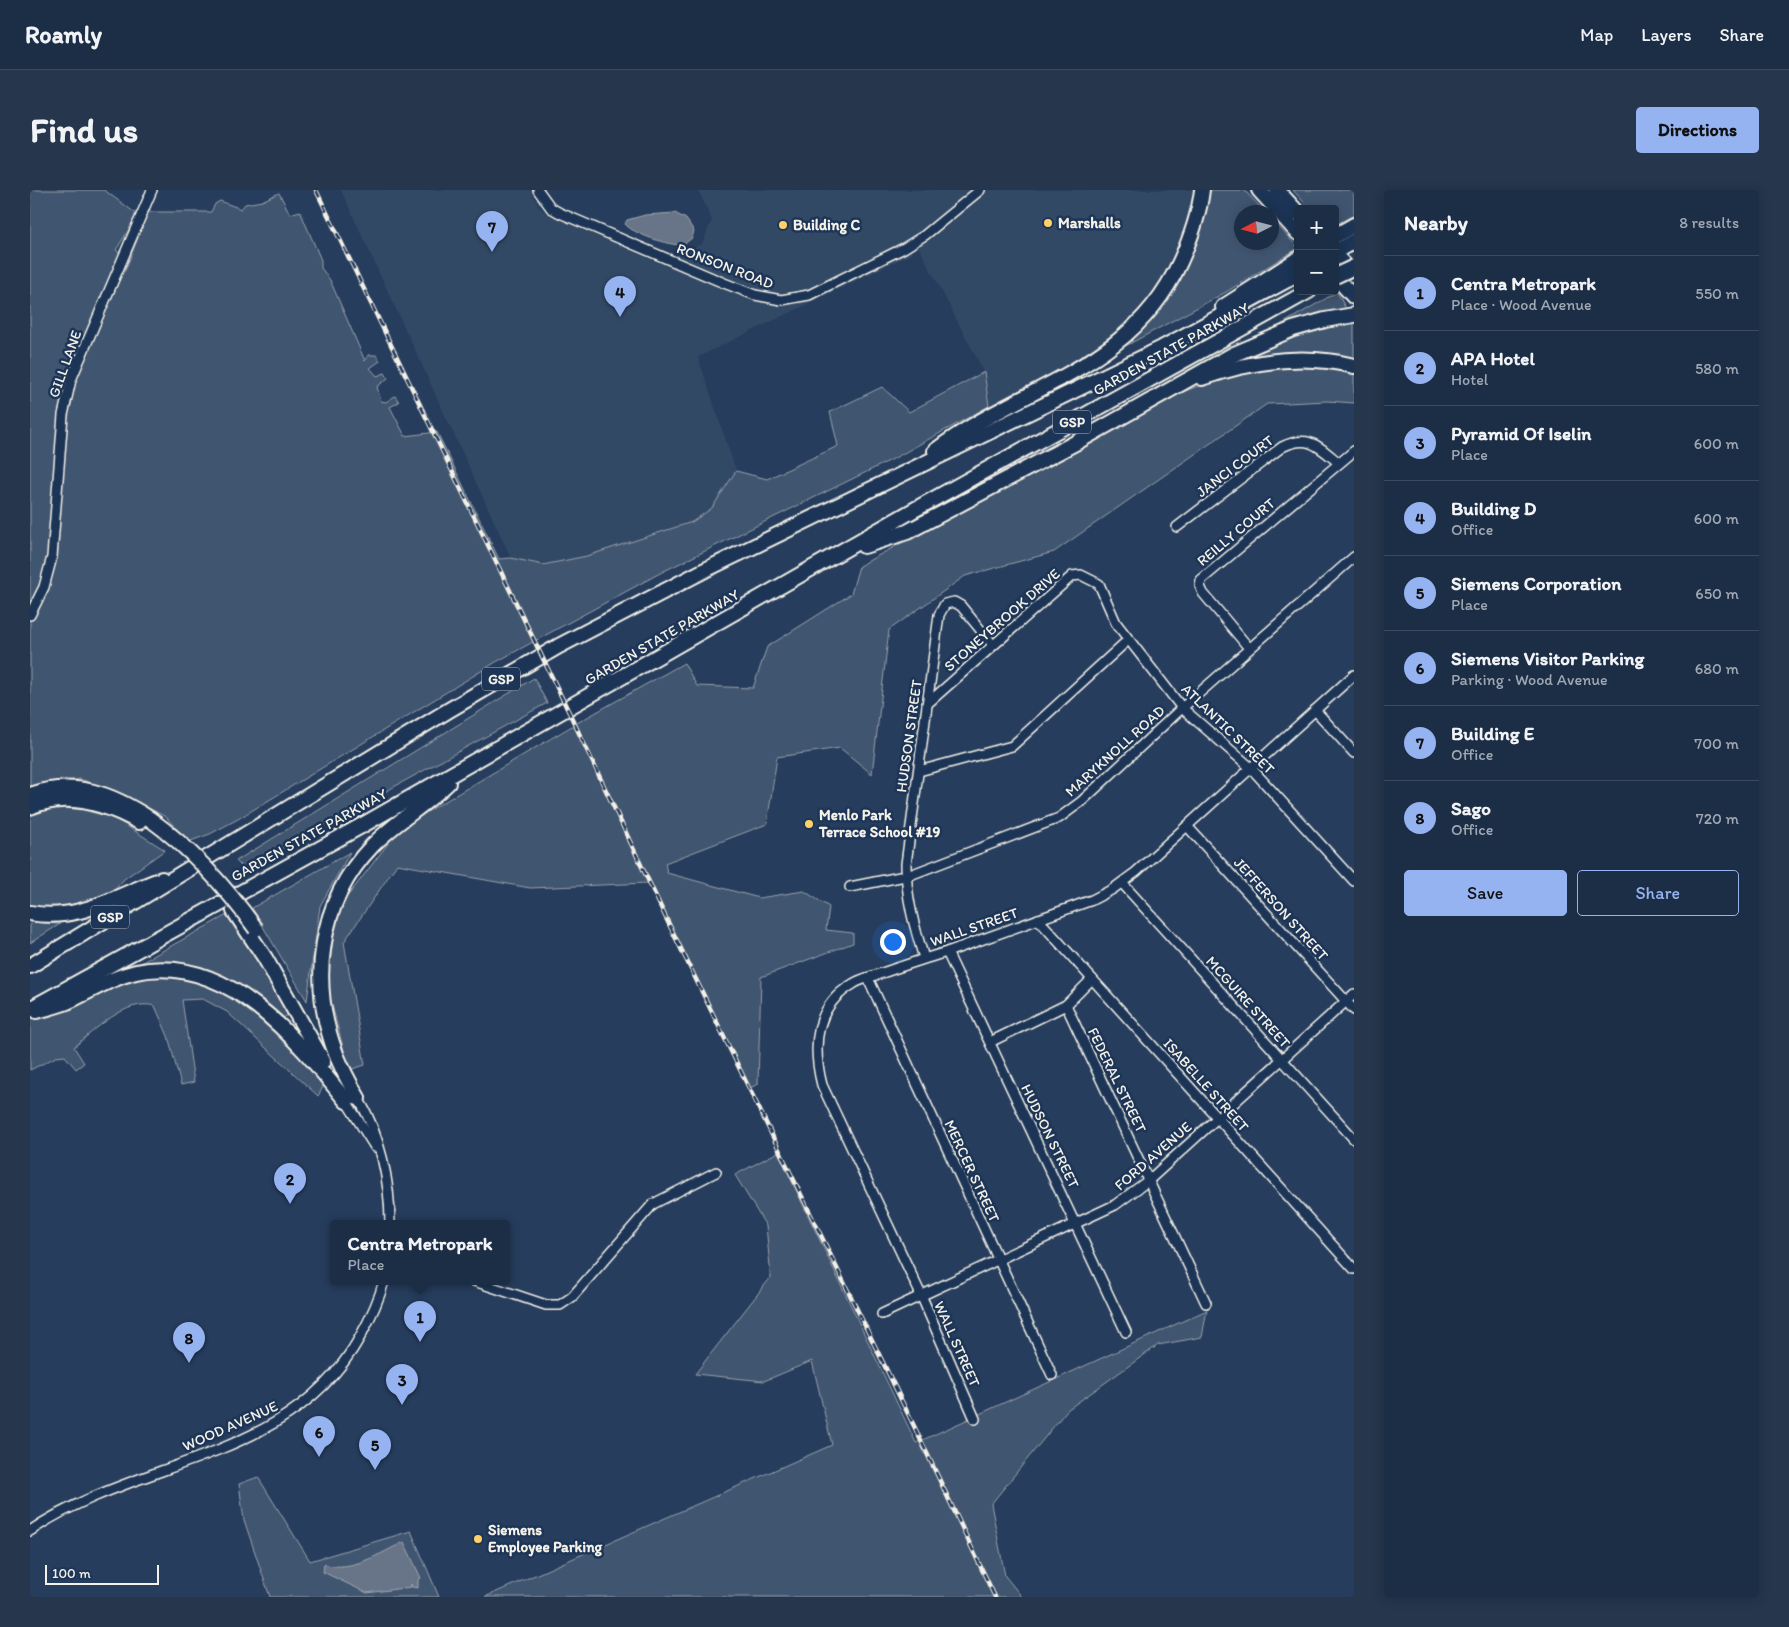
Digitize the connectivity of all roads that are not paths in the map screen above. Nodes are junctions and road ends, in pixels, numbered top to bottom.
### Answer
1 (152, 190) edge
2 (538, 190) edge
3 (980, 190) edge
4 (1202, 190) edge
5 (1258, 190) edge
6 (1277, 190) edge
7 (1288, 190) edge
8 (1298, 205) edge
9 (1294, 209) edge
10 (1354, 225) edge
11 (1294, 229) edge
12 (1341, 244) edge
13 (1294, 261) edge
14 (1354, 266) edge
15 (1339, 274) edge
16 (1354, 275) edge
17 (1294, 276) edge
18 (1339, 280) edge
19 (1302, 295) edge
20 (1354, 297) edge
21 (1349, 315) edge
22 (1162, 348) junction
23 (1354, 366) edge
24 (1180, 385) junction
25 (1354, 451) edge
26 (1338, 463) junction
27 (912, 469) junction
28 (1177, 527) dead end
29 (837, 556) junction
30 (1354, 557) edge
31 (1099, 584) joint
32 (30, 615) edge
33 (1128, 640) junction
34 (993, 645) junction
35 (1249, 648) junction
36 (1354, 675) edge
37 (928, 704) junction
38 (1182, 708) junction
39 (1315, 710) junction
40 (1354, 753) edge
41 (465, 767) junction
42 (1251, 768) junction
43 (919, 771) junction
44 (30, 795) edge
45 (30, 807) edge
46 (146, 821) junction
47 (1187, 826) junction
48 (191, 868) junction
49 (906, 876) junction
50 (1354, 881) edge
51 (1122, 883) junction
52 (850, 887) dead end
53 (30, 913) edge
54 (1038, 919) junction
55 (947, 952) junction
56 (924, 958) junction
57 (30, 966) edge
58 (868, 978) junction
59 (1092, 979) junction
60 (1354, 994) edge
61 (1346, 1001) junction
62 (1066, 1005) junction
63 (30, 1009) edge
64 (1354, 1010) edge
65 (30, 1014) edge
66 (990, 1042) junction
67 (1282, 1059) junction
68 (352, 1100) junction
69 (1217, 1117) junction
70 (1354, 1139) edge
71 (716, 1172) dead end
72 (1149, 1180) junction
73 (390, 1220) edge
74 (1076, 1224) junction
75 (998, 1260) junction
76 (1354, 1269) edge
77 (382, 1285) edge
78 (486, 1285) edge
79 (920, 1295) junction
80 (1206, 1303) dead end
81 (882, 1314) dead end
82 (1126, 1332) dead end
83 (1052, 1375) dead end
84 (975, 1419) dead end
85 (30, 1531) edge

1 - 32 street, GILL LANE
2 - 3 street, RONSON ROAD
4 - 27 highway
5 - 11 highway
6 - 9 highway
7 - 8 highway
10 - 12 highway
12 - 16 highway
13 - 22 highway
14 - 15 highway, bridge
17 - 22 highway, GARDEN STATE PARKWAY / GSP
18 - 20 highway
19 - 29 highway, GARDEN STATE PARKWAY / GSP
21 - 24 highway
22 - 27 highway, GARDEN STATE PARKWAY / GSP
23 - 24 highway
24 - 29 highway
25 - 26 street, REILLY COURT
26 - 28 street, JANCI COURT
26 - 35 street, REILLY COURT
27 - 48 highway, GARDEN STATE PARKWAY / GSP
29 - 41 highway, GARDEN STATE PARKWAY / GSP
30 - 35 street, MARYKNOLL ROAD
31 - 33 street, ATLANTIC STREET
31 - 34 street, STONEYBROOK DRIVE
33 - 38 street, ATLANTIC STREET
33 - 43 street
34 - 37 street, STONEYBROOK DRIVE
34 - 37 street, HUDSON STREET
35 - 38 street, MARYKNOLL ROAD
36 - 39 street, WALL STREET
37 - 43 street, HUDSON STREET
38 - 42 street, ATLANTIC STREET
38 - 49 street, MARYKNOLL ROAD
39 - 40 street
39 - 42 street, WALL STREET
41 - 63 highway, GARDEN STATE PARKWAY / GSP
41 - 68 highway
42 - 47 street, WALL STREET
42 - 50 street, ATLANTIC STREET
43 - 49 street, HUDSON STREET
44 - 46 highway
45 - 46 highway
46 - 68 highway
47 - 51 street, WALL STREET
47 - 61 street, JEFFERSON STREET
48 - 53 highway
48 - 57 highway, GARDEN STATE PARKWAY / GSP
49 - 52 street, MARYKNOLL ROAD
49 - 56 street, HUDSON STREET
51 - 54 street, WALL STREET
51 - 67 street, MCGUIRE STREET
54 - 55 street, WALL STREET
54 - 59 street, ISABELLE STREET
55 - 56 street, WALL STREET
55 - 66 street, HUDSON STREET
56 - 58 street, WALL STREET
58 - 75 street, MERCER STREET
58 - 79 street, WALL STREET
59 - 62 street
59 - 69 street, ISABELLE STREET
60 - 61 street, FORD AVENUE
61 - 64 street, JEFFERSON STREET
61 - 67 street, FORD AVENUE
62 - 66 street
62 - 72 street, FEDERAL STREET
65 - 68 highway
66 - 74 street, HUDSON STREET
67 - 69 street, FORD AVENUE
67 - 70 street, MCGUIRE STREET
68 - 73 street
69 - 72 street, FORD AVENUE
69 - 76 street, ISABELLE STREET
71 - 78 street
72 - 74 street, FORD AVENUE
72 - 80 street, FEDERAL STREET
74 - 75 street, FORD AVENUE
74 - 82 street, HUDSON STREET
75 - 79 street, FORD AVENUE
75 - 83 street, MERCER STREET
77 - 85 street, WOOD AVENUE
79 - 81 street, FORD AVENUE
79 - 84 street, WALL STREET

